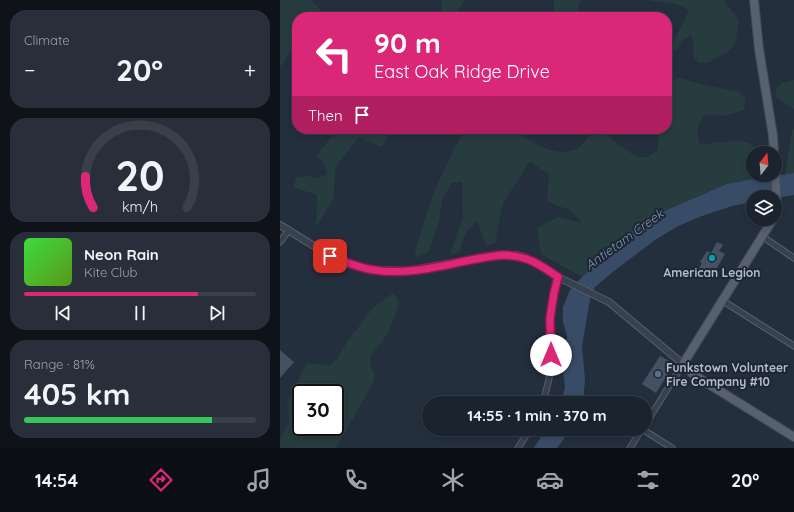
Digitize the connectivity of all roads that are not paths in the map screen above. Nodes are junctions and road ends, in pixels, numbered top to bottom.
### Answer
1 (754, 0) edge
2 (774, 146) edge
3 (280, 225) edge
4 (769, 226) edge
5 (289, 230) junction
6 (762, 238) junction
7 (280, 242) edge
8 (794, 258) edge
9 (561, 278) junction
10 (722, 301) junction
11 (794, 346) edge
12 (683, 364) junction
13 (545, 396) edge
14 (652, 414) edge
15 (652, 435) edge
16 (526, 436) edge
17 (638, 436) edge
18 (794, 437) edge
19 (518, 448) edge
20 (630, 448) edge
21 (672, 448) edge

1 - 2 main road
3 - 5 street
4 - 6 main road
5 - 7 street
5 - 9 street
6 - 8 street
6 - 10 main road
9 - 12 street
9 - 13 street
10 - 11 street
10 - 12 main road
12 - 14 street
12 - 18 main road
15 - 21 street
16 - 19 street
17 - 20 street

